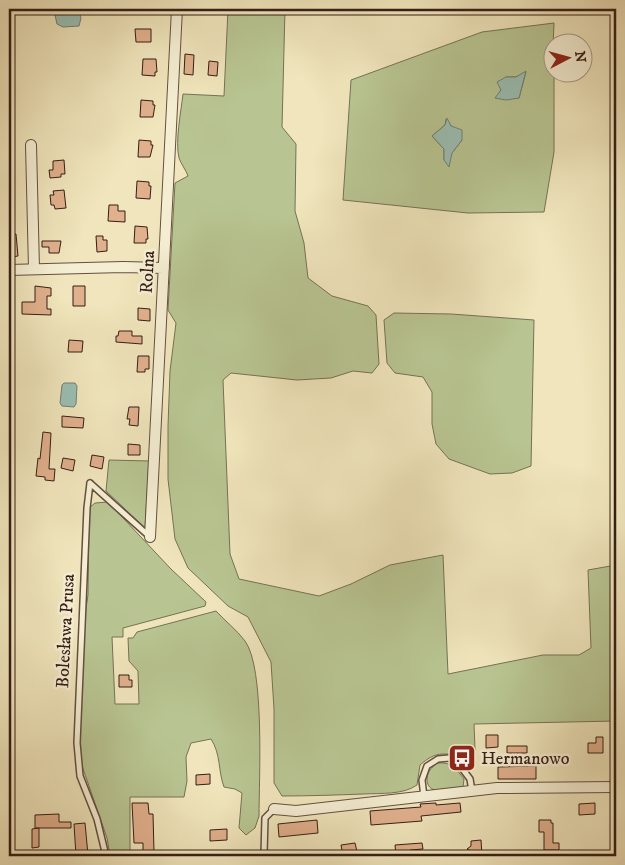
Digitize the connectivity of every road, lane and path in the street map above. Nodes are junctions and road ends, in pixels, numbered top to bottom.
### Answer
1 (176, 9) edge
2 (31, 145) dead end
3 (164, 268) junction
4 (34, 269) junction
5 (9, 270) edge
6 (150, 537) joint
7 (616, 787) edge
8 (472, 791) junction
9 (424, 797) junction
10 (274, 808) joint
11 (264, 854) dead end
12 (106, 856) edge

1 - 3 street, Rolna
2 - 4 street
3 - 4 street
3 - 6 street, Rolna
4 - 5 street
6 - 12 lane, Bolesława Prusa
7 - 8 street
8 - 9 street
8 - 9 lane
9 - 10 street
10 - 11 lane

